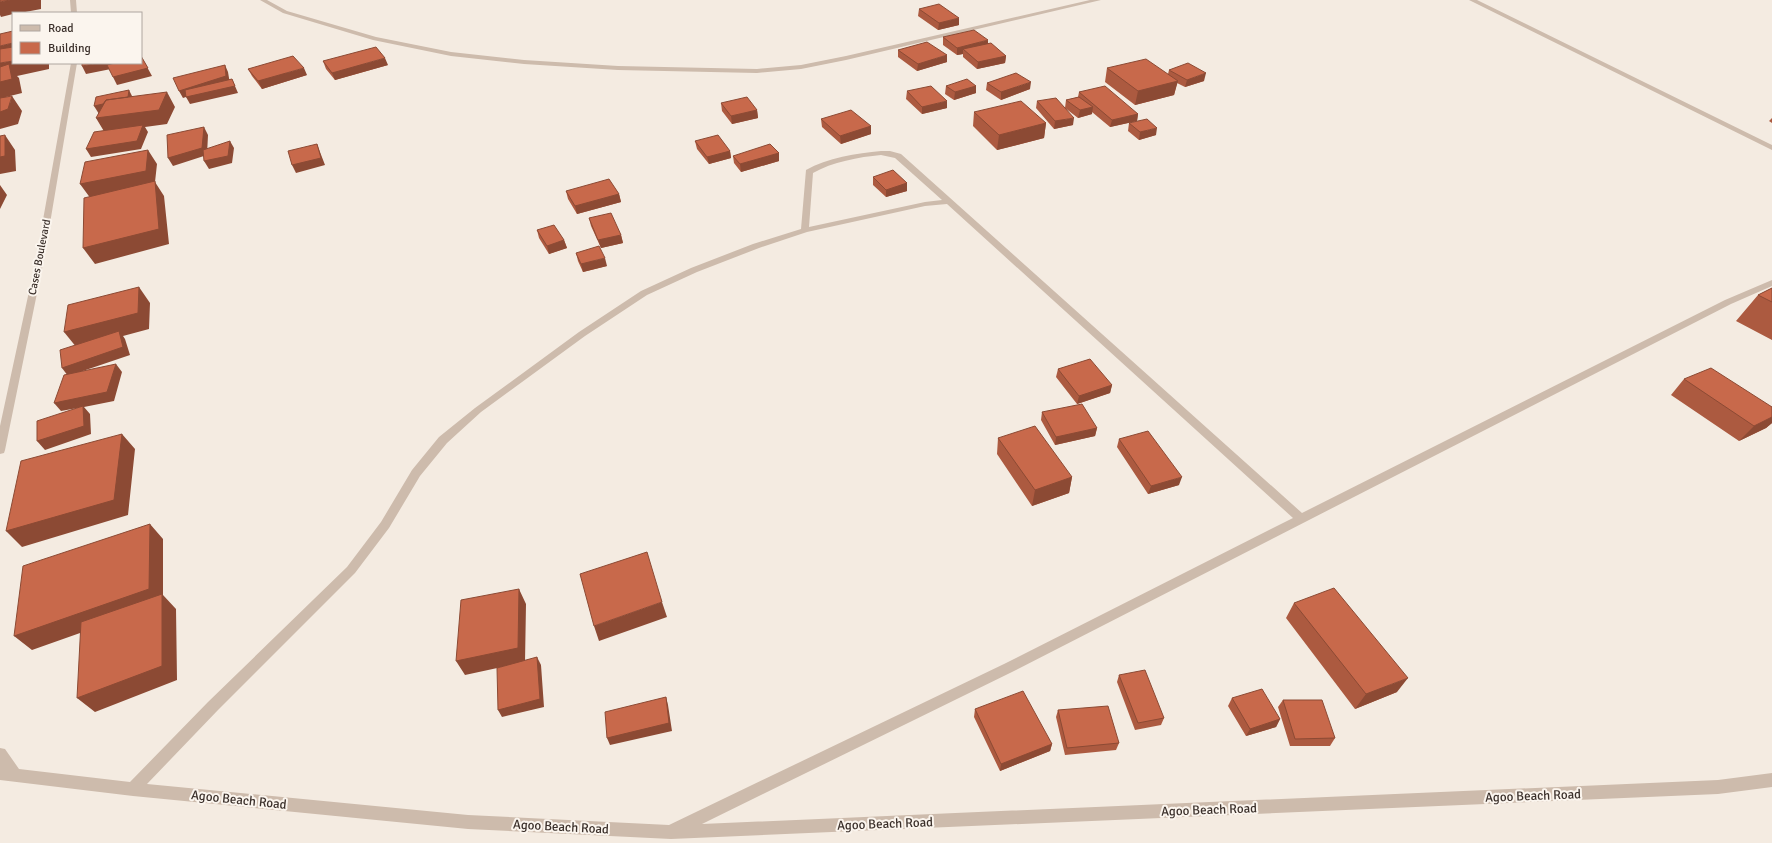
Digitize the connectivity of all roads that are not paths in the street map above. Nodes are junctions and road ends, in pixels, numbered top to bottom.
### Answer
1 (73, 0) edge
2 (263, 0) edge
3 (1098, 0) edge
4 (1472, 0) edge
5 (74, 12) edge
6 (74, 64) edge
7 (1772, 148) edge
8 (949, 202) junction
9 (806, 230) junction
10 (1772, 283) edge
11 (0, 450) edge
12 (1302, 520) junction
13 (0, 754) edge
14 (0, 773) edge
15 (15, 775) junction
16 (1772, 780) edge
17 (133, 789) junction
18 (671, 832) junction

1 - 5 street
2 - 3 street
4 - 7 street
6 - 11 street, Cases Boulevard
8 - 9 street
8 - 9 street
8 - 12 street
9 - 17 street
10 - 12 street
12 - 18 street
13 - 15 street
14 - 15 street, Agoo Beach Road
15 - 17 street, Agoo Beach Road
16 - 18 street, Agoo Beach Road
17 - 18 street, Agoo Beach Road

